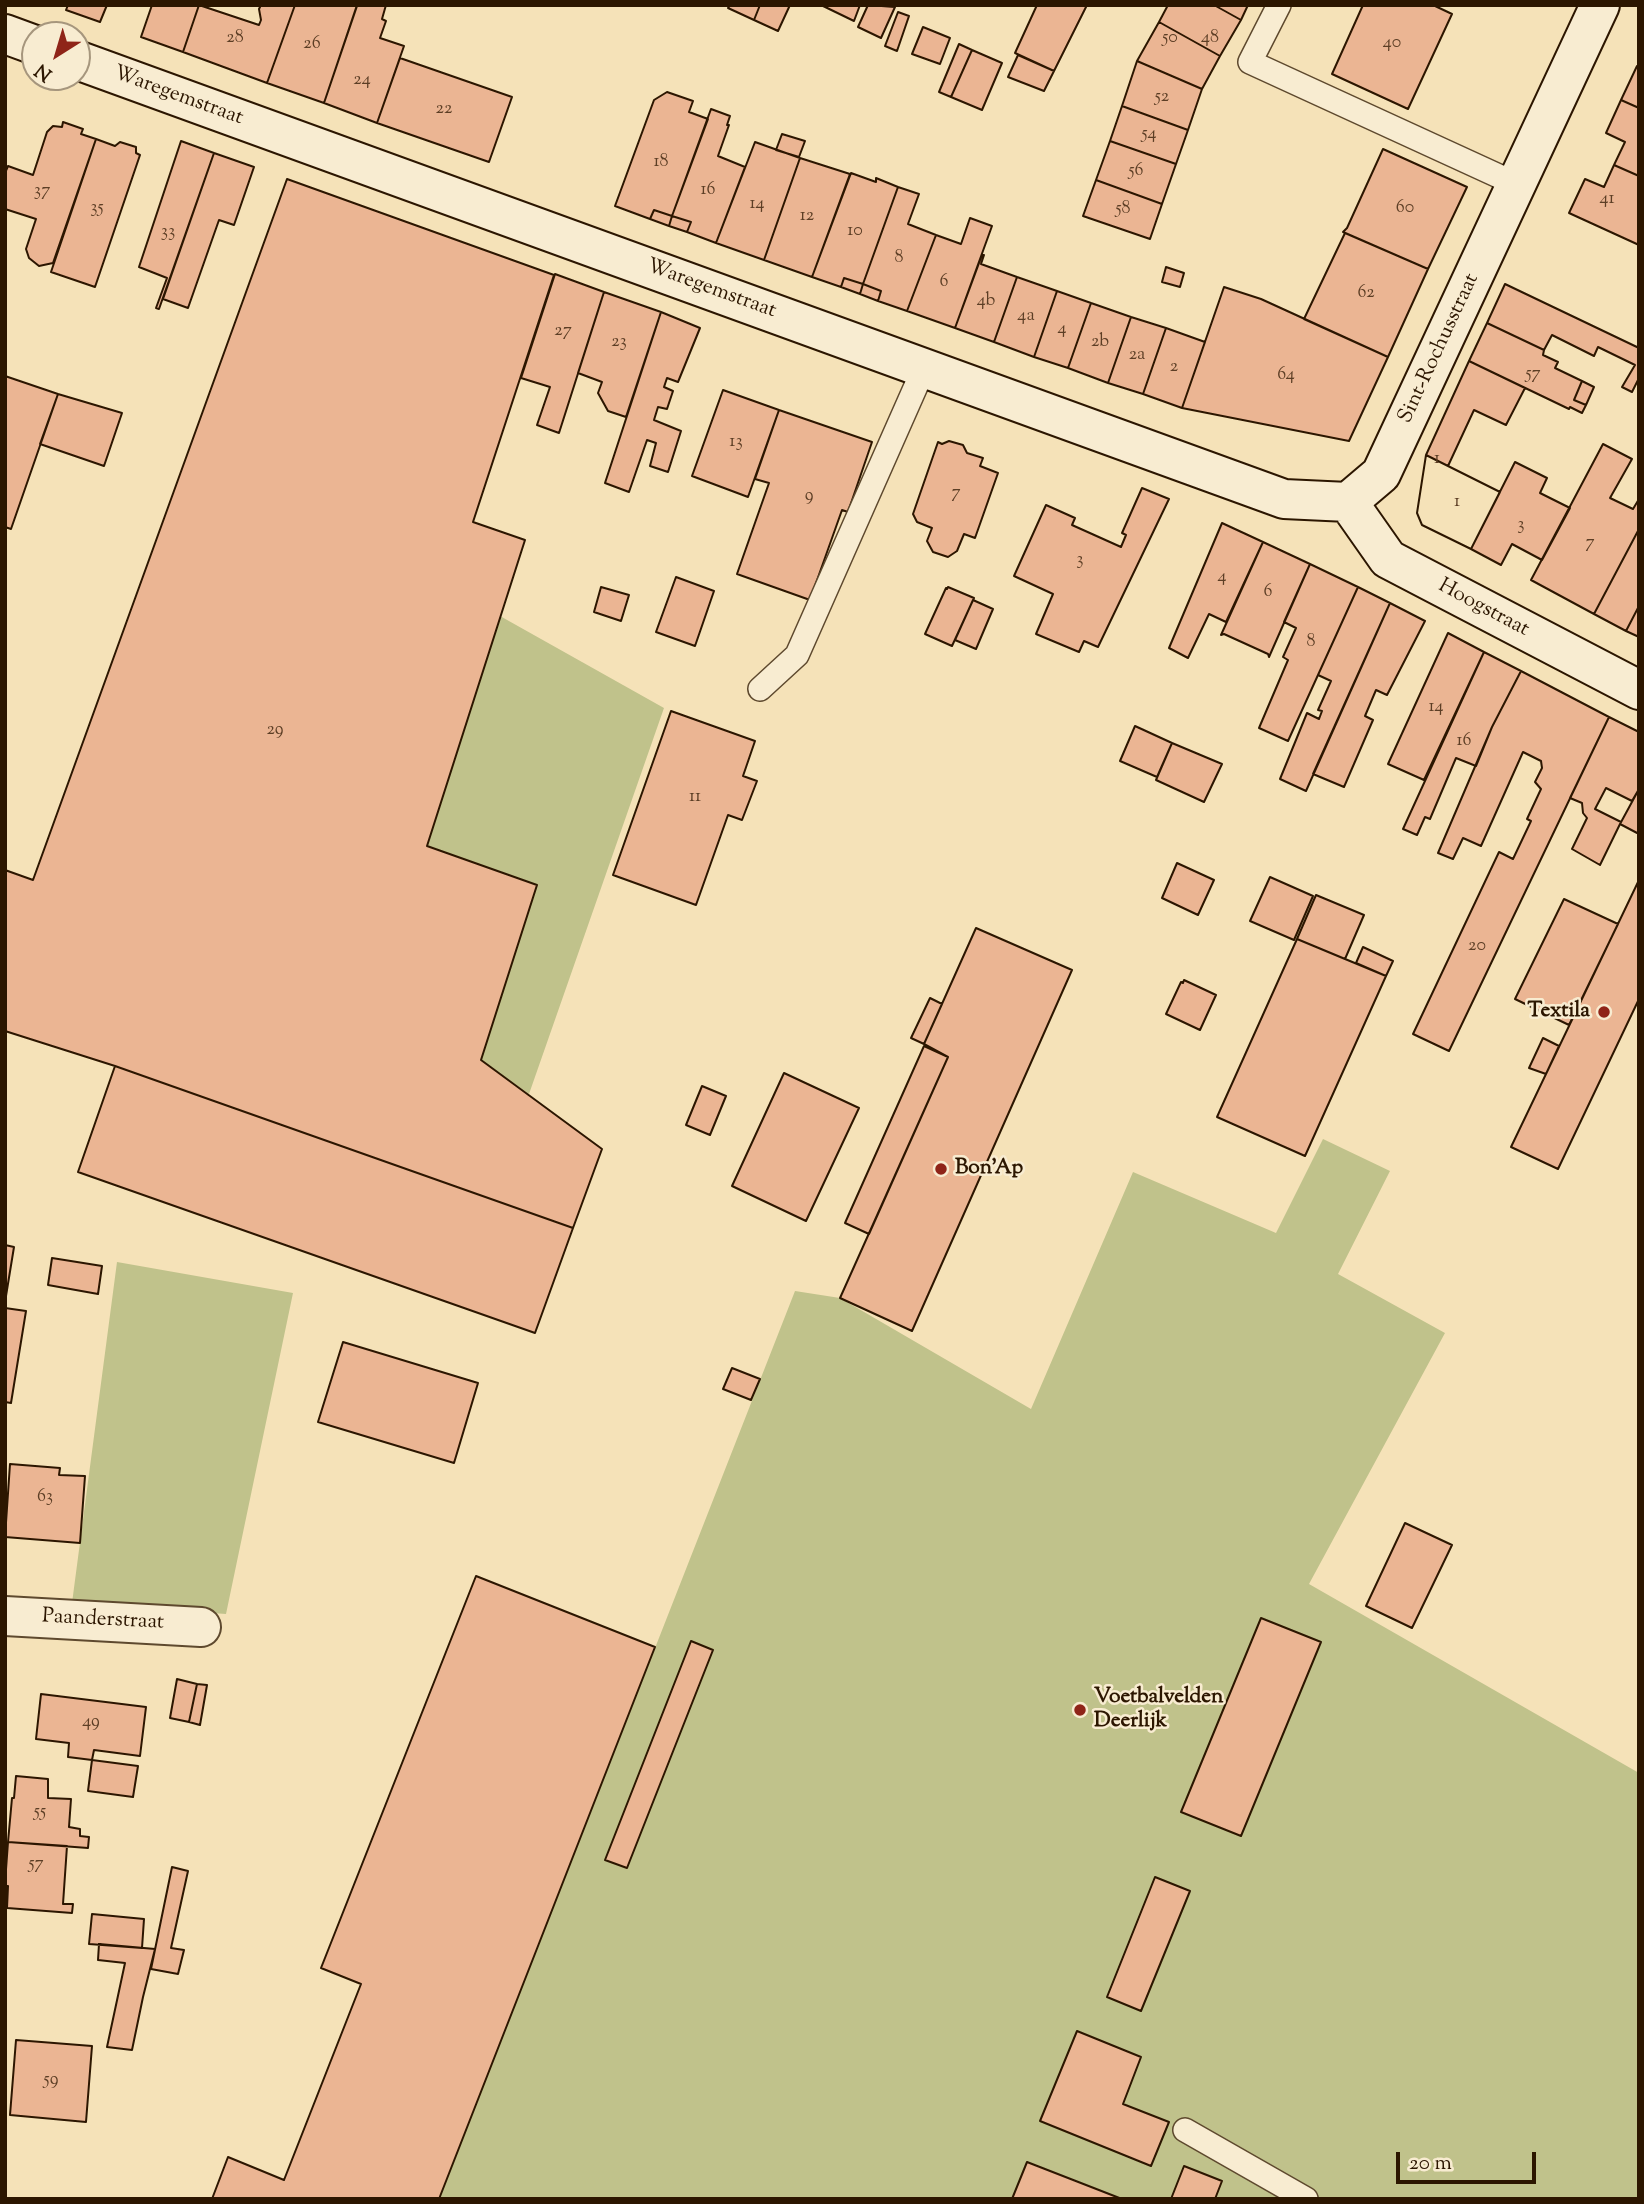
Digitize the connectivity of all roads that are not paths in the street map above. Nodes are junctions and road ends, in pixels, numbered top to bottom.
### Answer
1 (1279, 5) edge
2 (1600, 5) edge
3 (91, 65) edge
4 (1516, 184) junction
5 (924, 368) junction
6 (1348, 502) junction
7 (760, 689) dead end
8 (1639, 690) edge
9 (5, 1616) edge
10 (201, 1627) dead end
11 (1185, 2130) dead end
12 (1306, 2199) edge

1 - 4 lane
2 - 4 street, Sint-Rochusstraat
3 - 5 street, Waregemstraat
4 - 6 street, Sint-Rochusstraat
5 - 6 street, Waregemstraat
5 - 7 lane
6 - 8 street, Hoogstraat
9 - 10 street, Paanderstraat
11 - 12 lane

